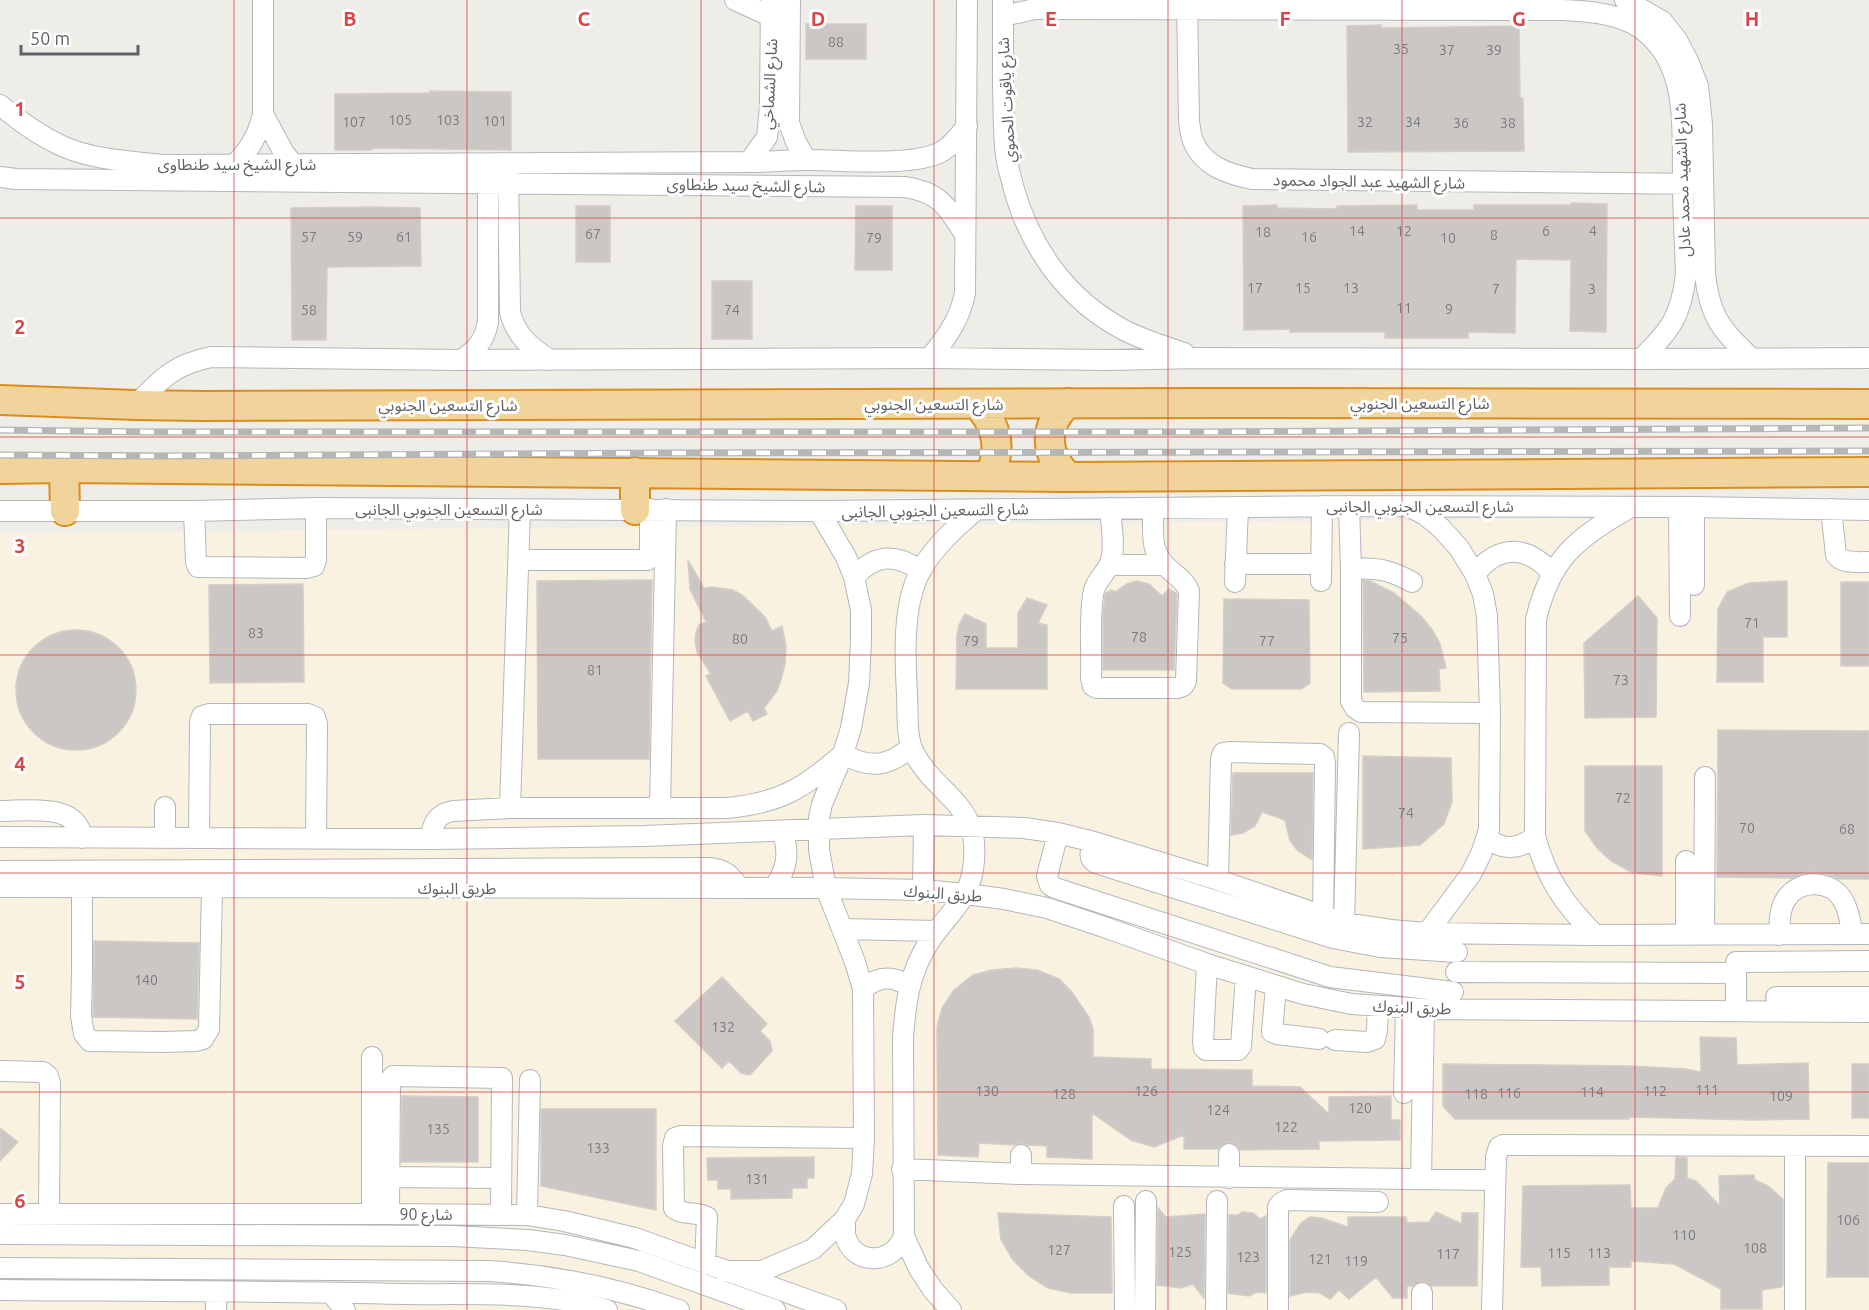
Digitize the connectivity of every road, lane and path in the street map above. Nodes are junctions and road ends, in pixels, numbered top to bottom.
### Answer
1 (263, 0) edge
2 (735, 0) edge
3 (790, 0) edge
4 (967, 0) edge
5 (1625, 0) edge
6 (1187, 4) edge
7 (1425, 5) edge
8 (1003, 8) edge
9 (772, 9) edge
10 (0, 105) edge
11 (779, 105) junction
12 (263, 114) junction
13 (967, 126) junction
14 (806, 160) junction
15 (749, 162) junction
16 (498, 163) junction
17 (293, 164) junction
18 (234, 165) junction
19 (163, 172) junction
20 (0, 177) edge
21 (498, 183) junction
22 (1692, 184) junction
23 (964, 233) junction
24 (1869, 341) edge
25 (930, 358) junction
26 (1198, 358) junction
27 (1861, 358) edge
28 (1641, 359) junction
29 (1752, 359) junction
30 (461, 360) junction
31 (550, 360) junction
32 (0, 400) edge
33 (1068, 403) junction
34 (977, 404) junction
35 (1869, 404) edge
36 (136, 405) junction
37 (64, 468) junction
38 (0, 469) edge
39 (635, 472) junction
40 (1869, 472) edge
41 (990, 475) junction
42 (1069, 477) junction
43 (1322, 506) junction
44 (1349, 506) junction
45 (1408, 506) junction
46 (1238, 507) junction
47 (1687, 507) junction
48 (316, 508) junction
49 (1110, 508) junction
50 (1153, 508) junction
51 (1630, 508) junction
52 (520, 509) junction
53 (650, 509) junction
54 (1831, 509) junction
55 (976, 510) junction
56 (1869, 510) edge
57 (0, 511) edge
58 (66, 511) junction
59 (194, 511) junction
60 (819, 511) junction
61 (519, 560) junction
62 (1869, 562) edge
63 (1109, 565) junction
64 (1164, 565) junction
65 (1351, 569) junction
66 (921, 571) junction
67 (1552, 573) junction
68 (1476, 574) junction
69 (854, 577) junction
70 (1412, 582) dead end
71 (1694, 585) dead end
72 (1680, 616) dead end
73 (1490, 712) junction
74 (1349, 733) dead end
75 (911, 747) junction
76 (843, 754) junction
77 (1705, 777) dead end
78 (165, 807) dead end
79 (510, 808) junction
80 (660, 808) junction
81 (720, 808) junction
82 (0, 811) edge
83 (924, 825) junction
84 (971, 825) junction
85 (819, 830) junction
86 (782, 831) junction
87 (721, 833) junction
88 (1058, 833) junction
89 (1535, 836) junction
90 (0, 837) edge
91 (82, 838) junction
92 (165, 838) junction
93 (199, 838) junction
94 (1486, 838) junction
95 (316, 839) junction
96 (430, 839) junction
97 (1094, 842) junction
98 (1686, 861) dead end
99 (0, 871) edge
100 (1218, 880) junction
101 (0, 887) edge
102 (82, 888) junction
103 (212, 888) junction
104 (739, 888) junction
105 (774, 888) junction
106 (826, 888) junction
107 (923, 890) junction
108 (966, 894) junction
109 (1323, 917) junction
110 (1344, 923) junction
111 (842, 929) junction
112 (937, 931) junction
113 (1427, 933) junction
114 (1695, 934) junction
115 (1861, 934) edge
116 (1595, 935) junction
117 (1736, 935) junction
118 (1779, 935) junction
119 (1457, 943) junction
120 (1869, 961) edge
121 (1207, 964) junction
122 (1736, 968) junction
123 (1246, 976) junction
124 (909, 986) junction
125 (1276, 987) junction
126 (863, 989) junction
127 (1453, 991) junction
128 (1869, 997) edge
129 (1736, 1004) junction
130 (1378, 1007) junction
131 (1415, 1009) junction
132 (1869, 1012) edge
133 (372, 1057) dead end
134 (0, 1071) edge
135 (530, 1080) dead end
136 (1404, 1093) dead end
137 (864, 1138) junction
138 (1795, 1146) junction
139 (1869, 1146) edge
140 (1229, 1154) dead end
141 (902, 1169) junction
142 (389, 1177) junction
143 (501, 1178) junction
144 (1228, 1178) junction
145 (1421, 1179) junction
146 (1495, 1180) junction
147 (1146, 1202) dead end
148 (1216, 1202) dead end
149 (1378, 1202) dead end
150 (1124, 1206) dead end
151 (0, 1214) edge
152 (49, 1214) junction
153 (380, 1214) junction
154 (501, 1214) junction
155 (527, 1215) junction
156 (845, 1220) junction
157 (0, 1234) edge
158 (904, 1236) junction
159 (705, 1264) junction
160 (0, 1268) edge
161 (724, 1271) junction
162 (0, 1290) edge
163 (331, 1293) junction
164 (526, 1297) junction
165 (216, 1301) edge
166 (345, 1310) edge
167 (499, 1310) edge
168 (607, 1310) edge
169 (679, 1310) edge
170 (775, 1310) edge
171 (836, 1310) edge
172 (951, 1310) edge
173 (1125, 1310) edge
174 (1145, 1310) edge
175 (1216, 1310) edge
176 (1278, 1310) edge
177 (1492, 1310) edge
178 (1795, 1310) edge

1 - 12 street
2 - 9 street
3 - 11 street, شارع الشماخي
4 - 13 street
5 - 22 street, شارع الشهيد محمد عادل
6 - 7 street, شارع الشهيد محمد عادل
6 - 8 street, شارع الشهيد محمد عادل
6 - 22 street, شارع الشهيد عبد الجواد محمود
7 - 22 street, شارع الشهيد محمد عادل
8 - 26 street, شارع ياقوت الحموي
9 - 11 street, شارع الشماخي
10 - 19 street, شارع الشيخ سيد طنطاوى
11 - 14 street, شارع الشماخي
11 - 15 street, شارع الشماخي
12 - 17 street
12 - 18 street
13 - 14 street, شارع الشيخ سيد طنطاوى
13 - 23 street
14 - 15 street, شارع الشيخ سيد طنطاوى
15 - 16 street, شارع الشيخ سيد طنطاوى
16 - 17 street, شارع الشيخ سيد طنطاوى
16 - 21 street
17 - 18 street, شارع الشيخ سيد طنطاوى
18 - 19 street, شارع الشيخ سيد طنطاوى
19 - 20 street, شارع الشيخ سيد طنطاوى
19 - 21 street, شارع الشيخ سيد طنطاوى
21 - 23 street, شارع الشيخ سيد طنطاوى
21 - 30 street
21 - 31 street
22 - 28 street, شارع الشهيد محمد عادل
22 - 29 street, شارع الشهيد محمد عادل
23 - 25 street
24 - 27 street
25 - 26 street
25 - 31 street
26 - 28 street
27 - 29 street
28 - 29 street
30 - 31 street
30 - 36 street
32 - 36 highway, شارع التسعين الجنوبي
33 - 34 highway, شارع التسعين الجنوبي
33 - 35 highway, شارع التسعين الجنوبي
33 - 42 highway
34 - 36 highway, شارع التسعين الجنوبي
34 - 41 highway
37 - 38 highway
37 - 39 highway
37 - 58 highway
39 - 41 highway
39 - 53 highway
40 - 42 highway
41 - 42 highway
43 - 44 street, شارع التسعين الجنوبي الجانبى
43 - 46 street, شارع التسعين الجنوبي الجانبى
43 - 46 street
44 - 45 street, شارع التسعين الجنوبي الجانبى
44 - 65 street
45 - 51 street, شارع التسعين الجنوبي الجانبى
45 - 68 street
46 - 50 street, شارع التسعين الجنوبي الجانبى
47 - 51 street, شارع التسعين الجنوبي الجانبى
47 - 54 street, شارع التسعين الجنوبي الجانبى
47 - 71 street
47 - 72 street
48 - 52 street, شارع التسعين الجنوبي الجانبى
48 - 59 street, شارع التسعين الجنوبي الجانبى
48 - 59 street
49 - 50 street, شارع التسعين الجنوبي الجانبى
49 - 55 street, شارع التسعين الجنوبي الجانبى
49 - 63 street
50 - 64 street
51 - 67 street
52 - 53 street, شارع التسعين الجنوبي الجانبى
52 - 61 street
53 - 60 street, شارع التسعين الجنوبي الجانبى
53 - 61 street
53 - 80 street
54 - 56 street, شارع التسعين الجنوبي الجانبى
54 - 62 street
55 - 60 street, شارع التسعين الجنوبي الجانبى
55 - 66 street
57 - 58 street, شارع التسعين الجنوبي الجانبى
58 - 59 street, شارع التسعين الجنوبي الجانبى
60 - 69 street
61 - 79 street
63 - 64 street
63 - 64 street
65 - 70 street
65 - 73 street
66 - 69 street
66 - 75 street
67 - 68 street
67 - 89 street
68 - 73 street
69 - 76 street
73 - 94 street
74 - 110 street
75 - 76 street
75 - 84 street
76 - 81 street
76 - 85 street
77 - 114 street
78 - 92 street
79 - 80 street
79 - 96 street
80 - 81 street
81 - 87 street
82 - 91 street
83 - 84 street
83 - 85 street
83 - 107 street
84 - 88 street
84 - 108 street
85 - 86 street
85 - 106 street
86 - 87 street
86 - 105 street
87 - 96 street
88 - 97 street
88 - 127 street
89 - 94 street
89 - 116 street
90 - 91 street
91 - 92 street
92 - 93 street
93 - 95 street
93 - 95 street
94 - 113 street
95 - 96 street
97 - 100 street
97 - 119 street
98 - 114 street
99 - 104 street
100 - 109 street
100 - 109 street
101 - 102 street, طريق البنوك
102 - 103 street, طريق البنوك
102 - 103 street
103 - 104 street, طريق البنوك
104 - 105 street, طريق البنوك
105 - 106 street, طريق البنوك
106 - 107 street, طريق البنوك
106 - 111 street
107 - 108 street, طريق البنوك
108 - 112 street
108 - 121 street, طريق البنوك
109 - 110 street
110 - 113 street
111 - 112 street
111 - 126 street
112 - 124 street
113 - 119 street
114 - 116 street
114 - 117 street
115 - 118 street
115 - 118 street
116 - 119 street
117 - 118 street
117 - 122 street
119 - 127 street
120 - 122 street, طريق البنوك
121 - 123 street, طريق البنوك
121 - 123 street
122 - 127 street, طريق البنوك
122 - 129 street
123 - 125 street, طريق البنوك
124 - 126 street
124 - 141 street
125 - 130 street, طريق البنوك
125 - 130 street
126 - 137 street
127 - 129 street, طريق البنوك
127 - 131 street, طريق البنوك
128 - 129 street
129 - 132 street, طريق البنوك
130 - 131 street, طريق البنوك
131 - 136 street
131 - 145 street
133 - 153 street
134 - 152 street
135 - 155 street
137 - 156 street
137 - 159 street
138 - 139 street
138 - 146 street
138 - 178 street
140 - 144 street
141 - 144 street
141 - 158 street
142 - 143 street
142 - 143 street
142 - 153 street
143 - 154 street
144 - 145 street
145 - 146 street
146 - 177 street
147 - 174 street
148 - 175 street
149 - 176 street
150 - 173 street
151 - 152 street, شارع 90
152 - 153 street, شارع 90
153 - 154 street, شارع 90
154 - 155 street, شارع 90
155 - 159 street, شارع 90
156 - 158 street
156 - 161 street
157 - 170 street
158 - 172 street
159 - 161 street, شارع 90
160 - 169 street
161 - 171 street, شارع 90
162 - 165 street
163 - 164 street
163 - 165 street
163 - 166 street
164 - 167 street
164 - 168 street

